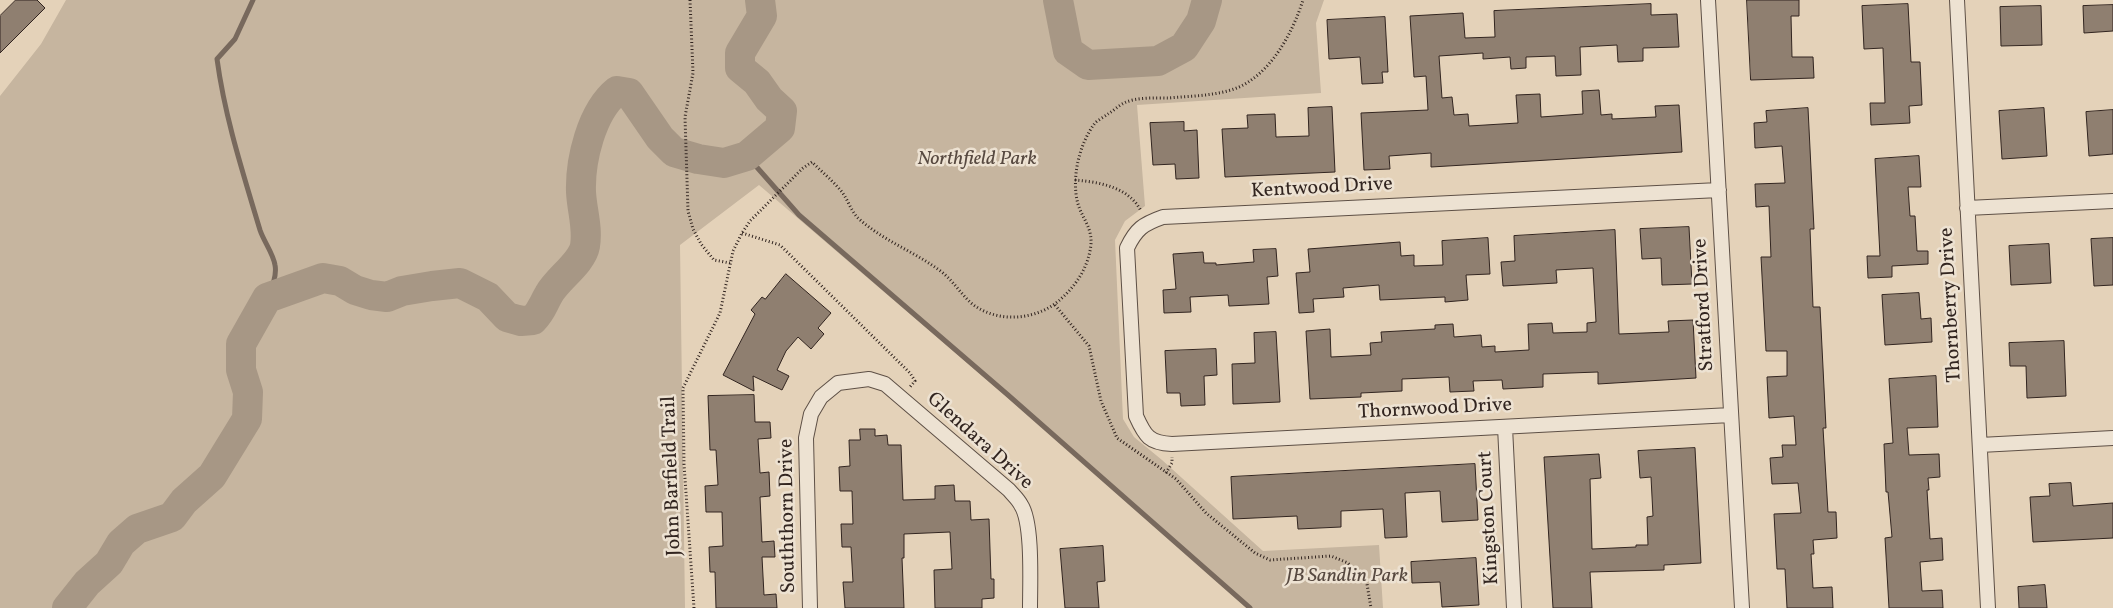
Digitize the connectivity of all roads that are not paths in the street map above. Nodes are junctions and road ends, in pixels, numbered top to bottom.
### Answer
1 (1708, 0) edge
2 (1956, 0) edge
3 (1719, 190) junction
4 (2113, 201) edge
5 (1968, 208) junction
6 (901, 398) joint
7 (1731, 415) junction
8 (1505, 426) junction
9 (1143, 433) joint
10 (2113, 438) edge
11 (1980, 445) junction
12 (810, 608) edge
13 (1030, 608) edge
14 (1514, 608) edge
15 (1742, 608) edge
16 (1988, 608) edge

1 - 3 street, Stratford Drive
2 - 5 street, Thornberry Drive
3 - 7 street, Stratford Drive
3 - 9 street, Kentwood Drive
4 - 5 street
5 - 11 street, Thornberry Drive
6 - 12 street, Souththorn Drive
6 - 13 street, Glendara Drive
7 - 8 street, Thornwood Drive
7 - 15 street, Stratford Drive
8 - 9 street, Thornwood Drive
8 - 14 street, Kingston Court
10 - 11 street
11 - 16 street, Thornberry Drive

